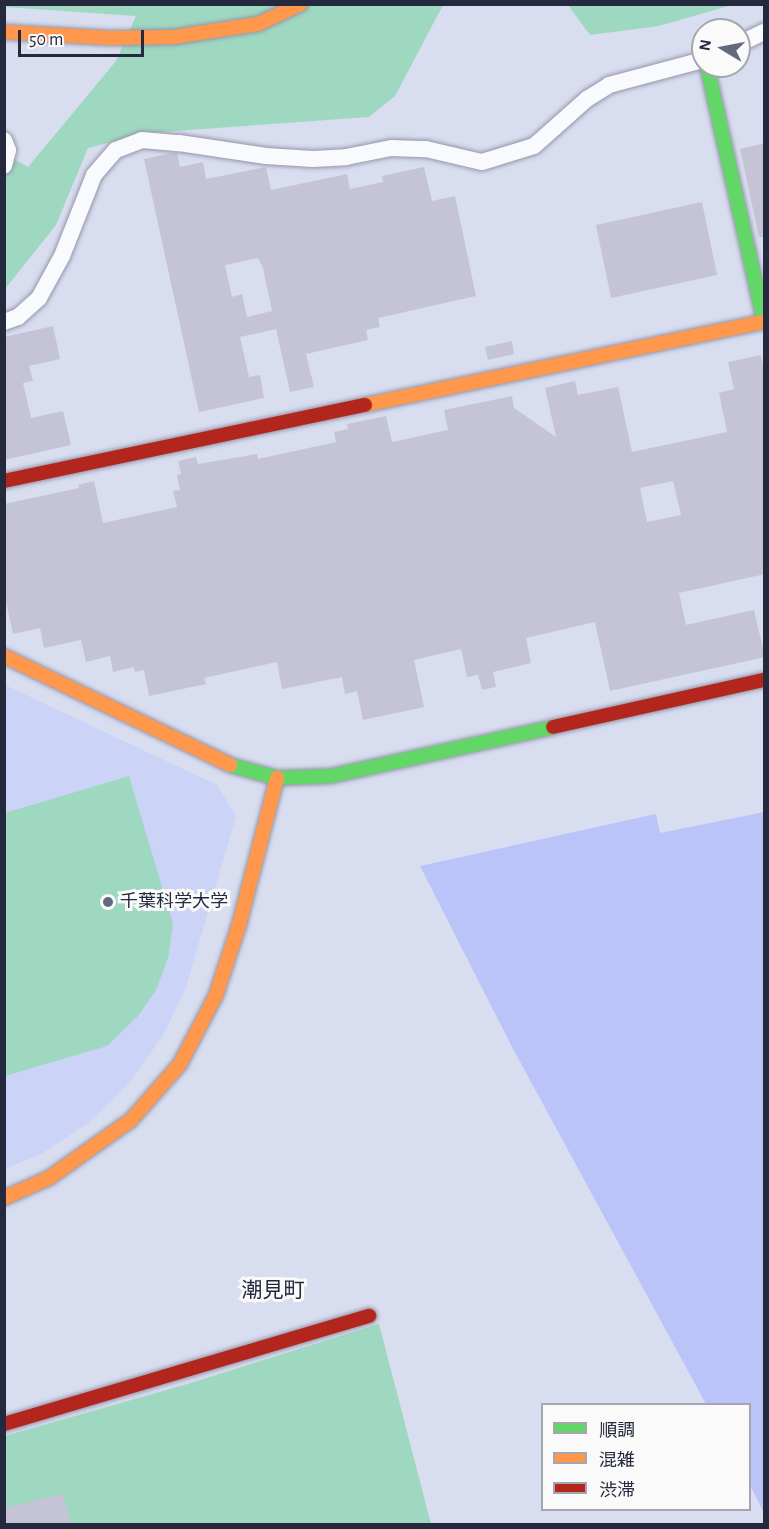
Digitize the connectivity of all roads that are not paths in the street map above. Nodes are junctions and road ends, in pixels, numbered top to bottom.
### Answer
1 (301, 4) edge
2 (4, 32) edge
3 (765, 32) edge
4 (751, 38) edge
5 (691, 63) edge
6 (710, 78) edge
7 (4, 140) edge
8 (4, 166) edge
9 (765, 321) edge
10 (4, 322) edge
11 (4, 481) edge
12 (4, 656) edge
13 (765, 680) edge
14 (277, 778) junction
15 (4, 1198) edge
16 (369, 1316) dead end
17 (4, 1424) edge

1 - 2 street
3 - 4 street
5 - 10 street
6 - 9 street
7 - 8 street
9 - 11 street
12 - 14 street
13 - 14 street
14 - 15 street
16 - 17 street

